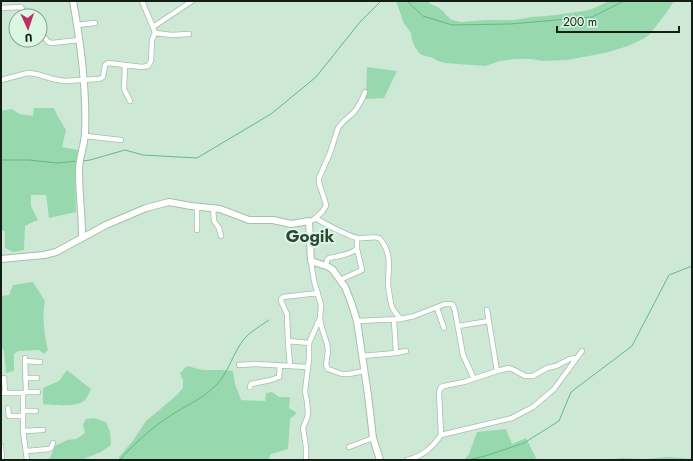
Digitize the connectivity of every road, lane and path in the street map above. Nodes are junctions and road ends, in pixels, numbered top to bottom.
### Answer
1 (73, 1) edge
2 (142, 1) edge
3 (192, 1) edge
4 (1, 8) edge
5 (22, 8) edge
6 (95, 23) dead end
7 (77, 25) junction
8 (153, 27) junction
9 (154, 33) junction
10 (189, 34) dead end
11 (80, 40) junction
12 (48, 42) edge
13 (125, 65) junction
14 (1, 80) edge
15 (84, 80) junction
16 (365, 92) dead end
17 (130, 101) dead end
18 (85, 136) junction
19 (121, 140) dead end
20 (197, 206) junction
21 (213, 208) junction
22 (312, 220) junction
23 (197, 230) dead end
24 (221, 236) dead end
25 (82, 238) junction
26 (356, 238) junction
27 (357, 250) junction
28 (1, 259) edge
29 (311, 261) junction
30 (326, 266) junction
31 (340, 280) junction
32 (318, 293) junction
33 (437, 308) junction
34 (487, 310) dead end
35 (320, 318) junction
36 (401, 319) junction
37 (394, 320) junction
38 (357, 321) junction
39 (489, 321) junction
40 (458, 326) junction
41 (444, 328) dead end
42 (288, 341) junction
43 (309, 343) junction
44 (406, 351) dead end
45 (582, 351) dead end
46 (396, 353) junction
47 (362, 356) junction
48 (576, 358) junction
49 (40, 362) dead end
50 (239, 365) dead end
51 (280, 366) junction
52 (290, 366) junction
53 (307, 367) junction
54 (364, 371) junction
55 (497, 371) junction
56 (4, 378) dead end
57 (25, 378) junction
58 (37, 378) dead end
59 (474, 379) junction
60 (250, 387) dead end
61 (38, 392) dead end
62 (3, 393) edge
63 (24, 393) junction
64 (8, 408) dead end
65 (36, 411) dead end
66 (23, 414) junction
67 (43, 430) dead end
68 (24, 431) junction
69 (441, 435) junction
70 (373, 438) junction
71 (53, 443) dead end
72 (1, 446) edge
73 (349, 446) dead end
74 (27, 451) junction
75 (2, 460) edge
76 (27, 460) edge
77 (306, 460) edge
78 (380, 460) edge
79 (406, 460) edge

1 - 7 street
2 - 8 street
3 - 8 street
4 - 5 street
6 - 7 street
7 - 11 street
8 - 9 street
9 - 10 street
9 - 13 street
11 - 12 street
11 - 15 street
13 - 15 street
13 - 17 street
14 - 15 street
15 - 18 street
16 - 22 street
18 - 19 street
18 - 25 street
20 - 21 street
20 - 23 street
20 - 25 street
21 - 22 street
21 - 24 street
22 - 26 street
22 - 29 street
25 - 28 street
26 - 27 street
26 - 36 street
27 - 30 street
27 - 31 street
29 - 30 street
29 - 32 street
30 - 31 street
31 - 38 street
32 - 35 street
32 - 42 street
33 - 36 street
33 - 40 street
33 - 41 street
34 - 39 street
35 - 43 street
35 - 54 street
36 - 37 street
37 - 38 street
37 - 46 street
38 - 47 street
39 - 40 street
39 - 55 street
40 - 59 street
42 - 43 street
42 - 52 street
43 - 53 street
44 - 46 street
45 - 48 street
46 - 47 street
47 - 54 street
48 - 55 street
48 - 69 street
49 - 57 street
50 - 51 street
51 - 52 street
51 - 60 street
52 - 53 street
53 - 77 street
54 - 70 street
55 - 59 street
56 - 62 street
57 - 58 street
57 - 63 street
59 - 69 street
61 - 63 street
62 - 63 street
63 - 66 street
64 - 66 street
65 - 66 street
66 - 68 street
67 - 68 street
68 - 74 street
69 - 79 street
70 - 73 street
70 - 78 street
71 - 74 street
72 - 75 street
74 - 76 street

